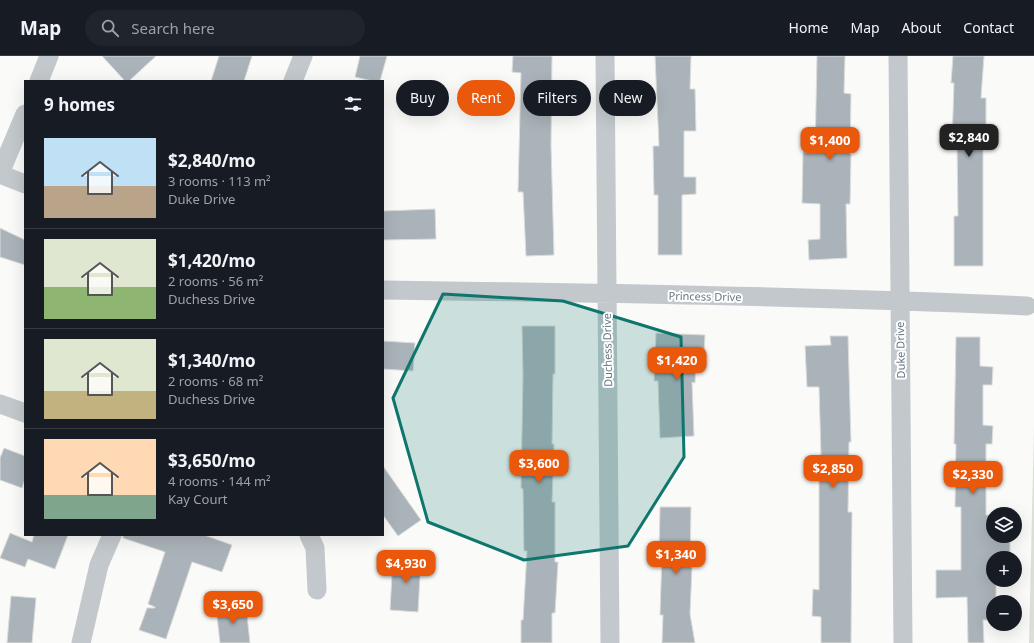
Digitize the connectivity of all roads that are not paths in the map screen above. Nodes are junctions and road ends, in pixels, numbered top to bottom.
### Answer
1 (49, 56) edge
2 (303, 56) edge
3 (605, 56) edge
4 (898, 56) edge
5 (39, 80) edge
6 (293, 80) edge
7 (24, 116) edge
8 (0, 173) edge
9 (24, 184) edge
10 (384, 290) edge
11 (606, 293) junction
12 (900, 300) junction
13 (1027, 306) dead end
14 (0, 404) edge
15 (24, 413) edge
16 (112, 536) edge
17 (309, 536) edge
18 (317, 590) dead end
19 (81, 643) edge
20 (610, 643) edge
21 (904, 643) edge

1 - 5 street
2 - 6 street
3 - 11 street, Duchess Drive
4 - 12 street, Duke Drive
7 - 8 street
8 - 9 street
10 - 11 street, Princess Drive
11 - 12 street, Princess Drive
11 - 20 street, Duchess Drive
12 - 13 street, Princess Drive
12 - 21 street, Duke Drive
14 - 15 street
16 - 19 street
17 - 18 street

